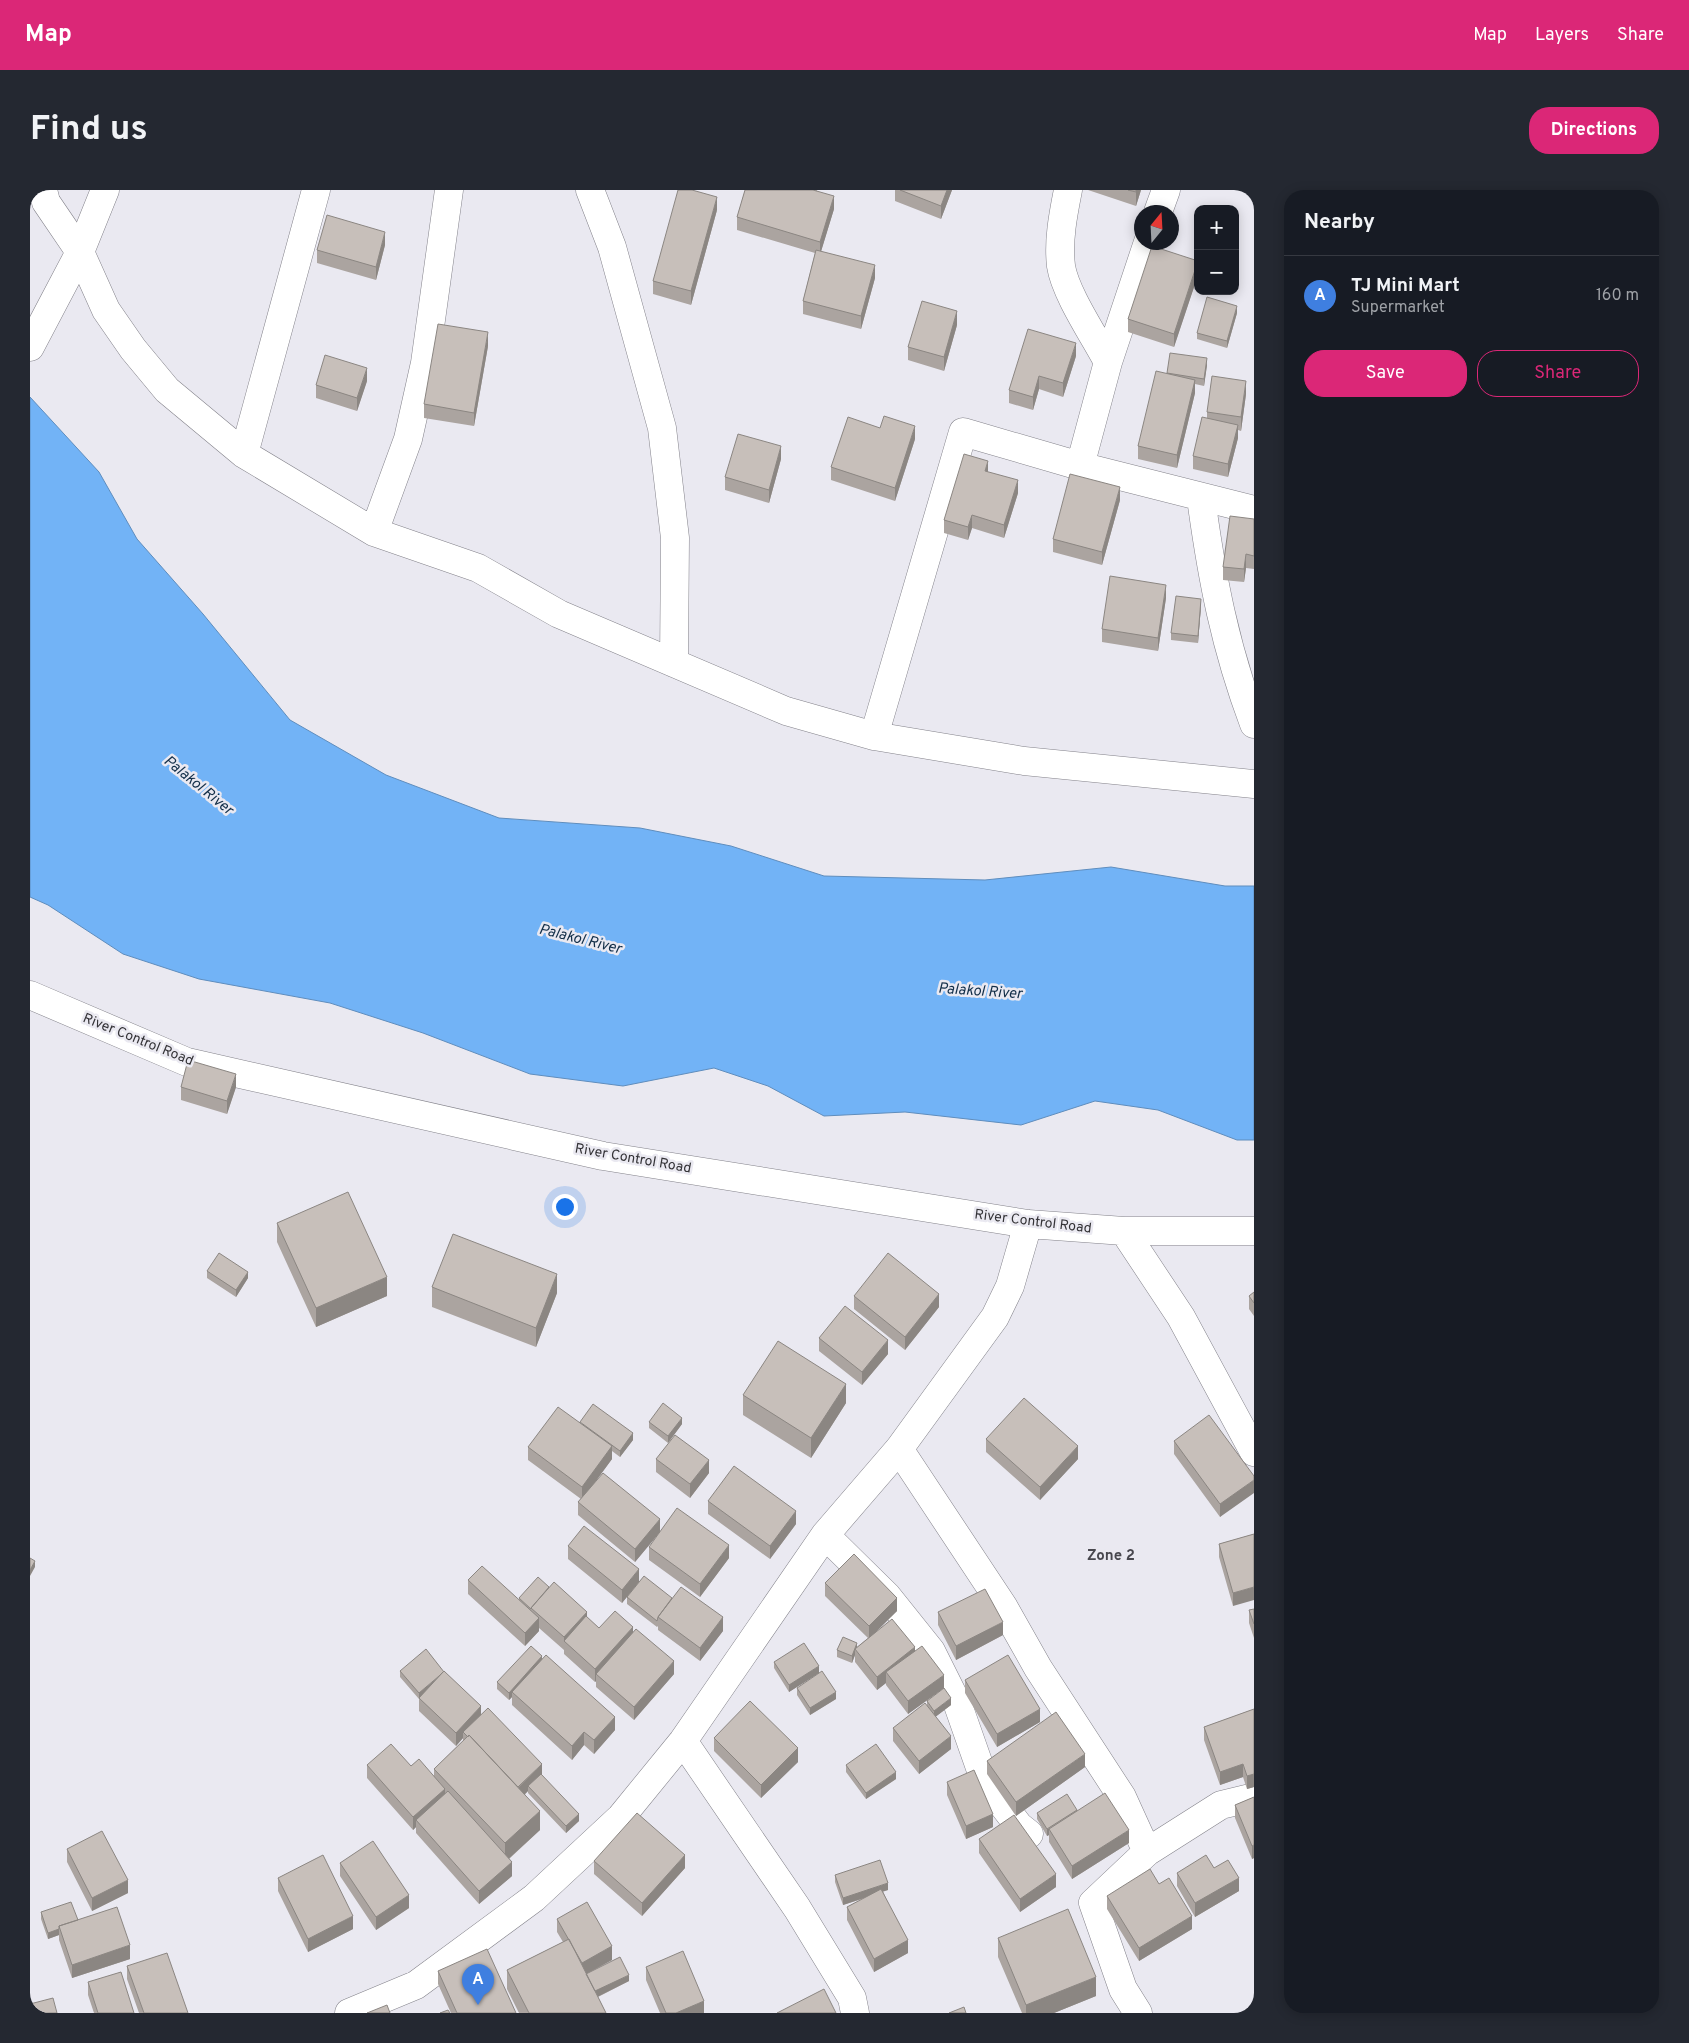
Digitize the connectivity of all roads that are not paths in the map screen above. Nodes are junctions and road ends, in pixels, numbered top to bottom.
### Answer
1 (43, 190) edge
2 (105, 190) edge
3 (316, 190) edge
4 (449, 190) edge
5 (590, 190) edge
6 (1068, 190) edge
7 (1166, 190) edge
8 (1161, 205) edge
9 (1145, 250) edge
10 (80, 252) junction
11 (30, 347) edge
12 (1108, 362) junction
13 (244, 454) junction
14 (1080, 466) junction
15 (1201, 498) junction
16 (1254, 510) edge
17 (374, 532) junction
18 (674, 663) junction
19 (1254, 724) edge
20 (874, 736) junction
21 (1254, 784) edge
22 (30, 995) edge
23 (1028, 1224) junction
24 (1124, 1231) junction
25 (1254, 1231) edge
26 (899, 1448) junction
27 (1254, 1452) edge
28 (825, 1535) junction
29 (683, 1742) junction
30 (1254, 1797) edge
31 (1029, 1834) edge
32 (1147, 1852) junction
33 (349, 2013) edge
34 (855, 2013) edge
35 (1138, 2013) edge

1 - 10 street
2 - 10 street
3 - 13 street
4 - 17 street
5 - 18 street
6 - 12 street
7 - 8 street
9 - 12 street
10 - 11 street
10 - 13 street
12 - 14 street
13 - 17 street
14 - 15 street
14 - 20 street
15 - 16 street
15 - 19 street
17 - 18 street
18 - 20 street
20 - 21 street
22 - 23 street, River Control Road
23 - 24 street, River Control Road
23 - 26 street
24 - 25 street, River Control Road
24 - 27 street
26 - 28 street
26 - 32 street
28 - 29 street
28 - 31 street
29 - 33 street
29 - 34 street
30 - 32 street
32 - 35 street

